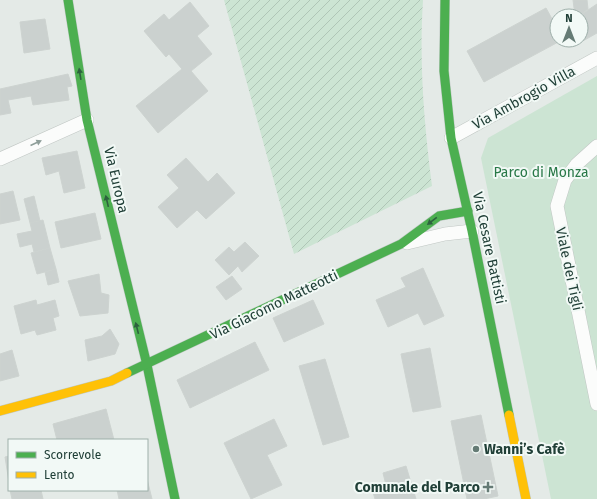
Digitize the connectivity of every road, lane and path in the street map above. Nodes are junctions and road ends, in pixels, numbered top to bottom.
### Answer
1 (68, 0) edge
2 (445, 0) edge
3 (597, 58) edge
4 (87, 120) junction
5 (451, 138) junction
6 (597, 146) edge
7 (0, 159) edge
8 (468, 211) junction
9 (472, 230) junction
10 (401, 244) junction
11 (147, 365) junction
12 (597, 404) edge
13 (0, 411) edge
14 (175, 499) edge
15 (526, 499) edge

4 -> 1 street, Via Europa
2 - 5 street, Via Cesare Battisti
3 - 5 street, Via Ambrogio Villa
7 -> 4 street
11 -> 4 street, Via Europa
5 - 8 street, Via Cesare Battisti
6 - 12 street, Viale dei Tigli
8 - 9 street, Via Cesare Battisti
8 -> 10 street, Via Giacomo Matteotti
9 - 10 street, Via Giacomo Matteotti
9 - 15 street, Via Cesare Battisti
10 - 11 street, Via Giacomo Matteotti
11 - 13 street, Via Giacomo Matteotti
11 - 14 street, Via Europa

